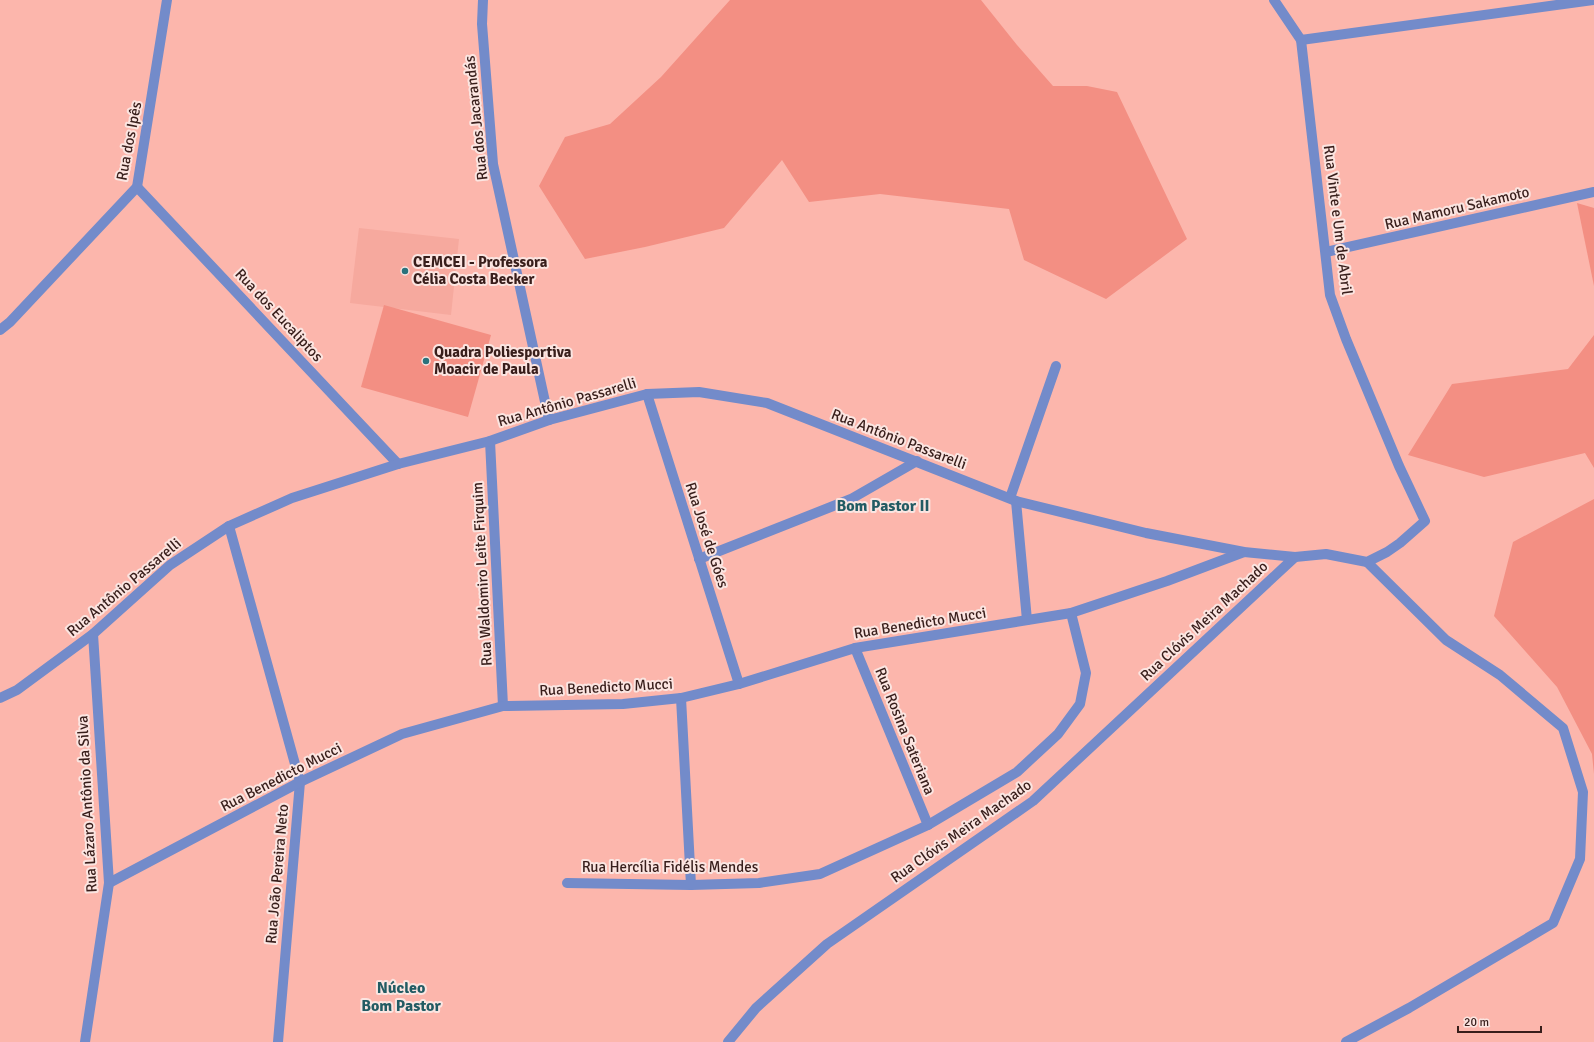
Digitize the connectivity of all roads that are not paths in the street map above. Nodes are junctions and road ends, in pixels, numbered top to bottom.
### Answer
1 (167, 0) edge
2 (482, 0) edge
3 (1274, 0) edge
4 (1593, 0) edge
5 (1301, 40) junction
6 (137, 187) junction
7 (1594, 192) edge
8 (1326, 252) junction
9 (0, 330) edge
10 (1056, 366) dead end
11 (647, 394) junction
12 (549, 420) junction
13 (490, 440) junction
14 (916, 462) junction
15 (398, 464) junction
16 (1013, 500) junction
17 (229, 526) junction
18 (1244, 552) junction
19 (1295, 557) junction
20 (699, 559) junction
21 (1368, 562) junction
22 (1071, 613) junction
23 (1027, 620) junction
24 (93, 634) junction
25 (855, 648) junction
26 (739, 684) junction
27 (0, 698) edge
28 (681, 698) junction
29 (503, 706) junction
30 (300, 782) junction
31 (928, 825) junction
32 (109, 883) junction
33 (568, 883) dead end
34 (692, 884) junction
35 (85, 1042) edge
36 (278, 1042) edge
37 (728, 1042) edge
38 (1346, 1042) edge

1 - 6 street, Rua dos Ipês
2 - 12 street, Rua dos Jacarandás
3 - 5 street, Rua Vinte e Um de Abril
4 - 5 street
5 - 8 street, Rua Vinte e Um de Abril
6 - 9 street, Rua dos Ipês
6 - 15 street, Rua dos Eucaliptos
7 - 8 street, Rua Mamoru Sakamoto
8 - 21 street, Rua Vinte e Um de Abril
10 - 16 street
11 - 12 street, Rua Antônio Passarelli
11 - 14 street, Rua Antônio Passarelli
11 - 20 street, Rua José de Góes
12 - 13 street, Rua Antônio Passarelli
13 - 15 street, Rua Antônio Passarelli
13 - 29 street, Rua Waldomiro Leite Firquim
14 - 16 street, Rua Antônio Passarelli
14 - 20 street
15 - 17 street, Rua Antônio Passarelli
16 - 18 street, Rua Antônio Passarelli
16 - 23 street
17 - 24 street, Rua Antônio Passarelli
17 - 30 street, Rua João Pereira Neto
18 - 19 street, Rua Antônio Passarelli
18 - 22 street, Rua Benedicto Mucci
19 - 21 street, Rua Antônio Passarelli
19 - 37 street, Rua Clóvis Meira Machado
20 - 26 street, Rua José de Góes
21 - 38 street
22 - 23 street, Rua Benedicto Mucci
22 - 31 street, Rua Hercília Fidélis Mendes
23 - 25 street, Rua Benedicto Mucci
24 - 27 street, Rua Antônio Passarelli
24 - 32 street, Rua Lázaro Antônio da Silva
25 - 26 street, Rua Benedicto Mucci
25 - 31 street, Rua Rosina Sateriana
26 - 28 street, Rua Benedicto Mucci
28 - 29 street, Rua Benedicto Mucci
28 - 34 street
29 - 30 street, Rua Benedicto Mucci
30 - 32 street, Rua Benedicto Mucci
30 - 36 street, Rua João Pereira Neto
31 - 34 street, Rua Hercília Fidélis Mendes
32 - 35 street, Rua Lázaro Antônio da Silva
33 - 34 street, Rua Hercília Fidélis Mendes

